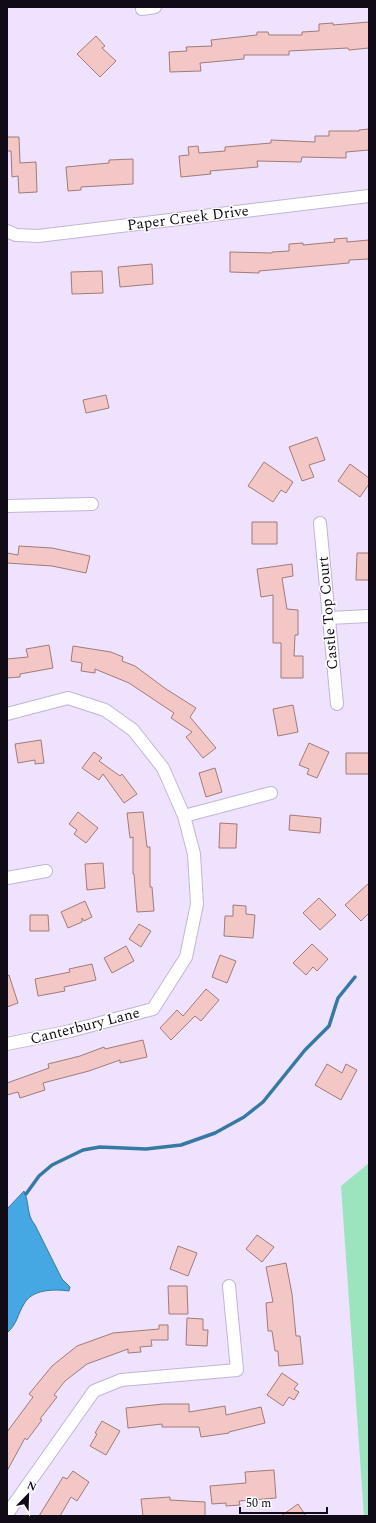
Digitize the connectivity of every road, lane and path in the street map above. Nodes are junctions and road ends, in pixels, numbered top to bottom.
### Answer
1 (155, 7) edge
2 (142, 9) dead end
3 (369, 196) edge
4 (7, 231) edge
5 (92, 504) dead end
6 (7, 506) edge
7 (320, 523) dead end
8 (369, 616) edge
9 (329, 618) junction
10 (337, 704) dead end
11 (7, 714) edge
12 (271, 794) dead end
13 (184, 816) junction
14 (46, 870) dead end
15 (7, 878) edge
16 (7, 1044) edge
17 (229, 1286) dead end
18 (7, 1514) edge

1 - 2 street
3 - 4 street, Paper Creek Drive
5 - 6 street
7 - 9 street, Castle Top Court
8 - 9 street
9 - 10 street, Castle Top Court
11 - 13 street, Canterbury Lane
12 - 13 street
13 - 16 street, Canterbury Lane
14 - 15 street
17 - 18 street

